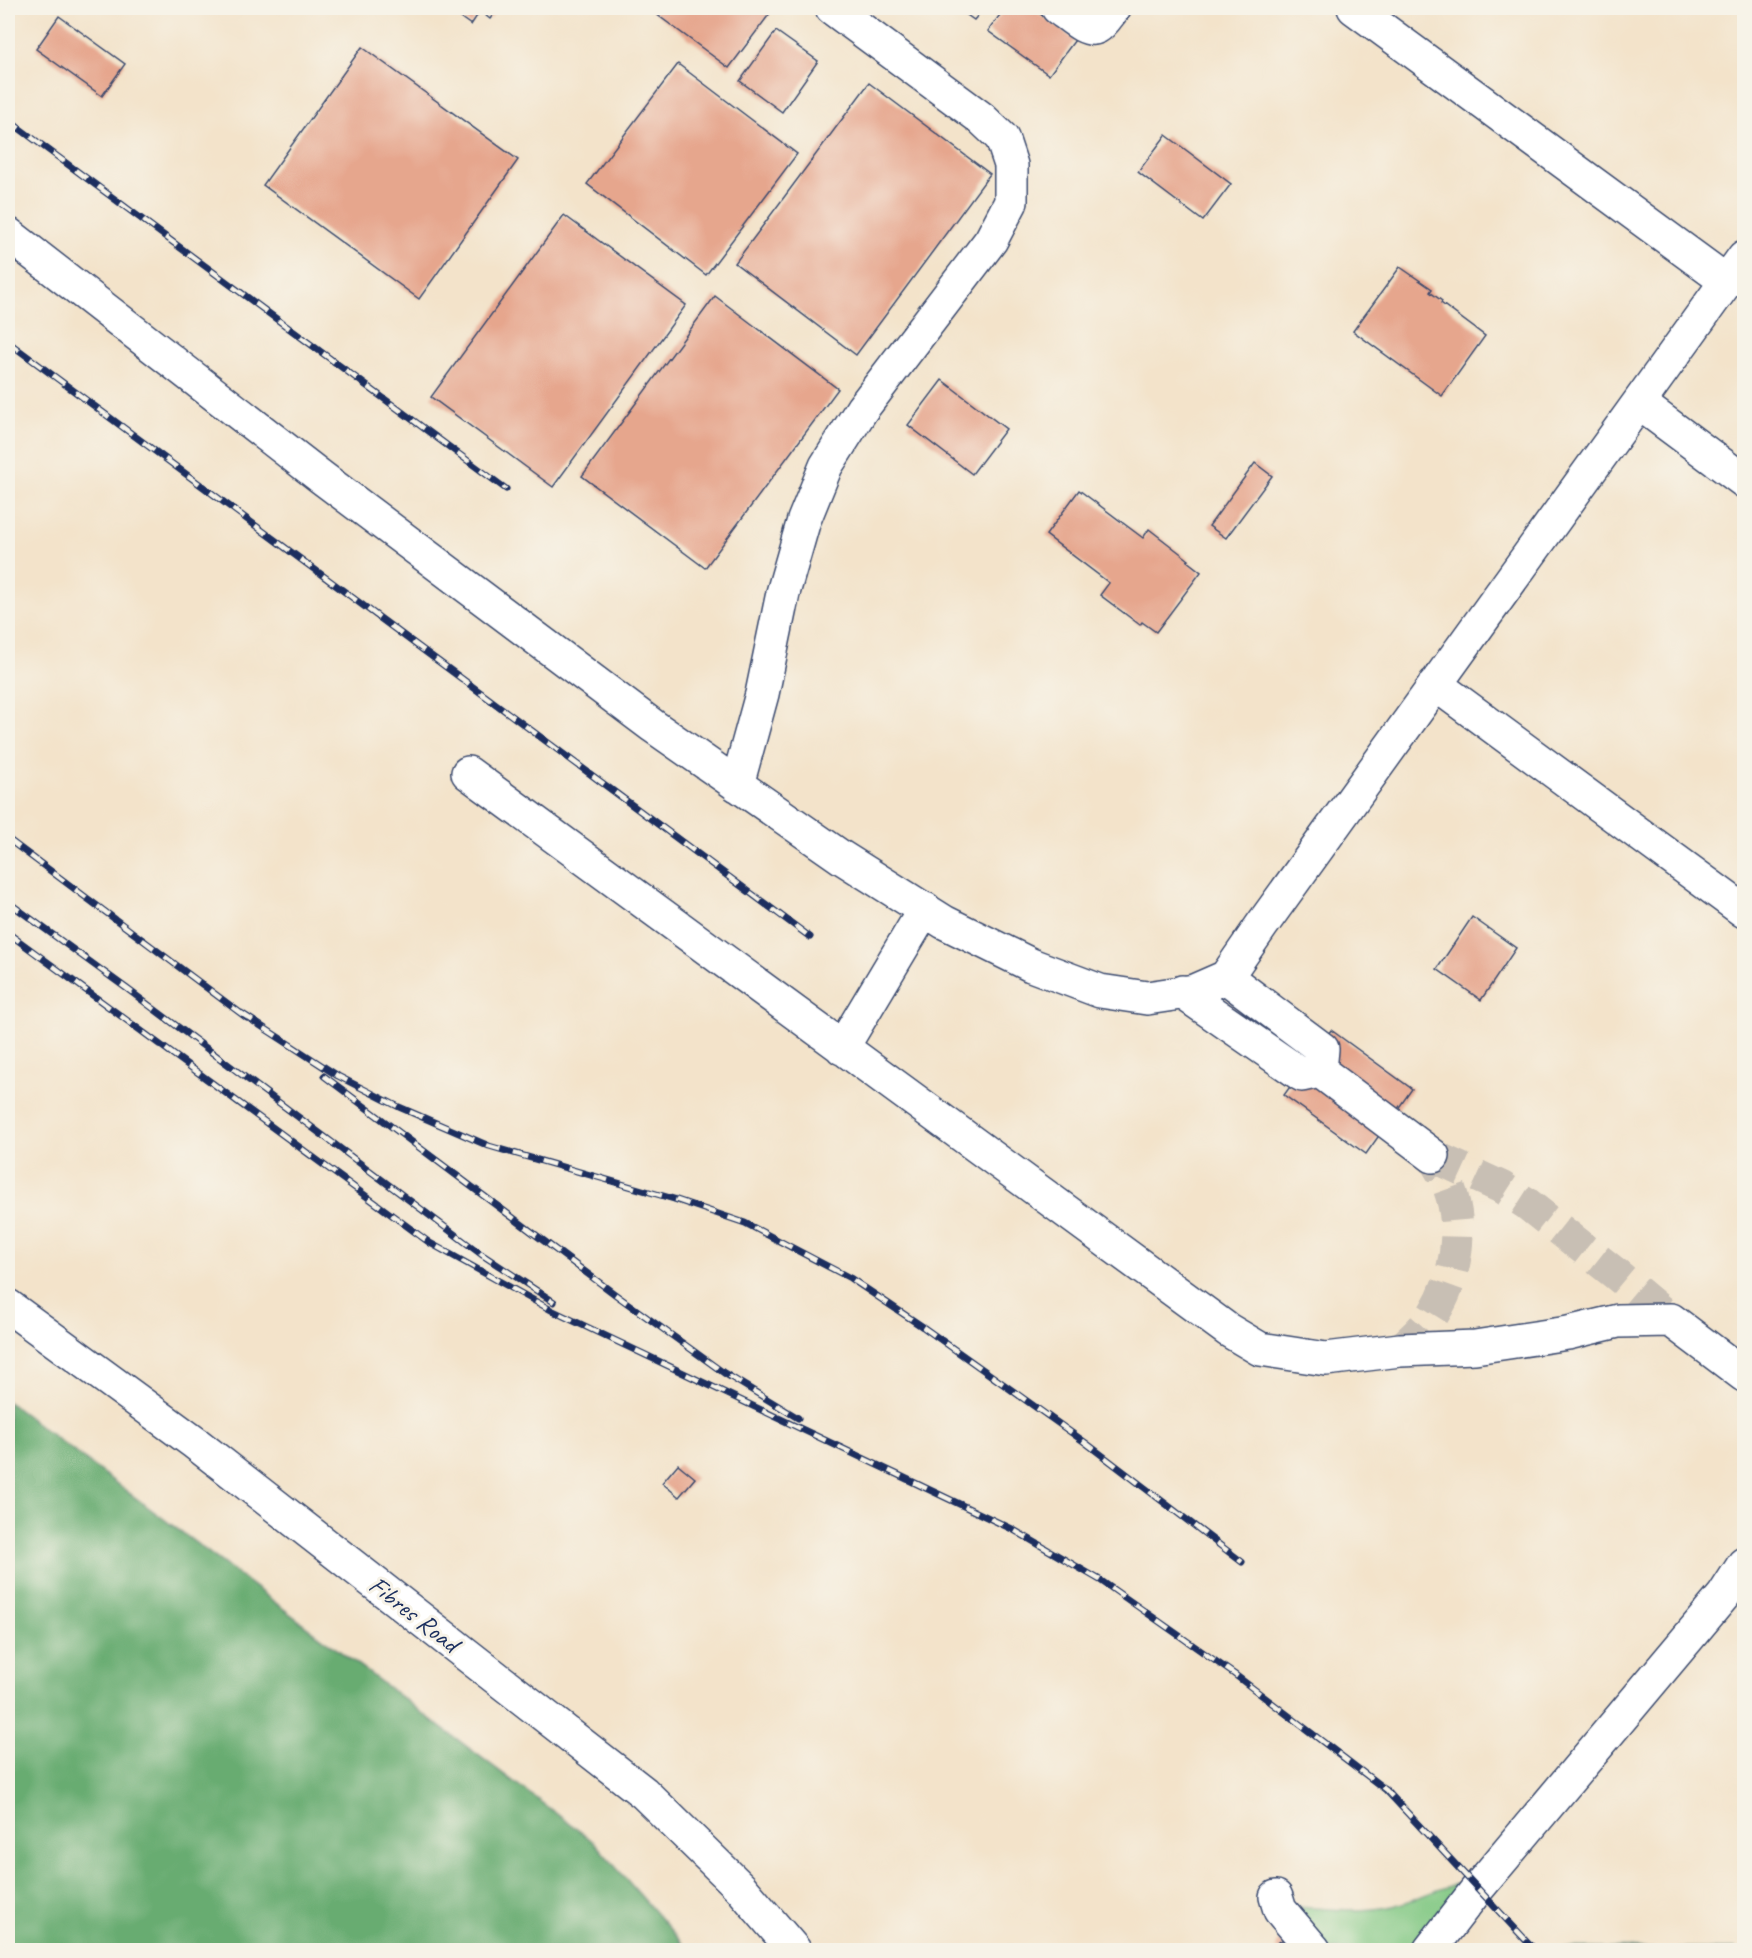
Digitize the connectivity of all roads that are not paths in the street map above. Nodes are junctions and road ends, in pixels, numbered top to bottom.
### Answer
1 (832, 8) edge
2 (1059, 8) edge
3 (1113, 8) edge
4 (1354, 8) edge
5 (8, 234) edge
6 (1735, 269) edge
7 (1639, 403) junction
8 (1744, 481) edge
9 (1435, 684) junction
10 (468, 773) dead end
11 (737, 785) junction
12 (925, 909) junction
13 (1744, 911) edge
14 (1226, 977) junction
15 (1182, 992) junction
16 (842, 1048) junction
17 (1320, 1071) junction
18 (1433, 1156) dead end
19 (8, 1306) edge
20 (1744, 1375) edge
21 (1744, 1564) edge
22 (1276, 1897) dead end
23 (794, 1950) edge
24 (1314, 1950) edge
25 (1430, 1950) edge

1 - 11 street
2 - 3 street
4 - 6 street
5 - 11 street
6 - 7 street
7 - 8 street
7 - 9 street
9 - 13 street
9 - 14 street
10 - 16 street
11 - 12 street
12 - 15 street
12 - 16 street
14 - 15 street
14 - 17 street
15 - 17 street
16 - 20 street
17 - 18 street
19 - 23 street, Fibres Road
21 - 25 street
22 - 24 street

